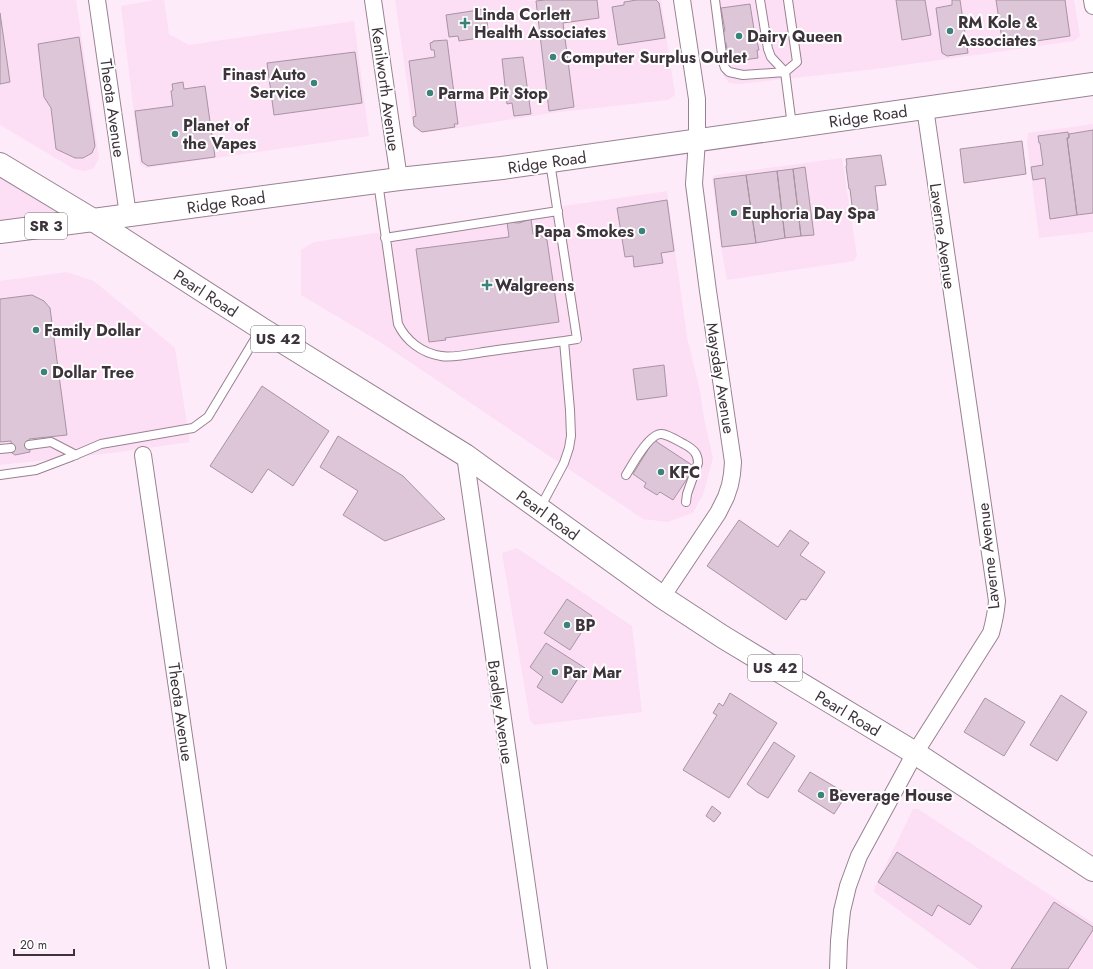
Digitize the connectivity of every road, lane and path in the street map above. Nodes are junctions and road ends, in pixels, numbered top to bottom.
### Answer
1 (97, 0) edge
2 (374, 0) edge
3 (682, 0) edge
4 (715, 0) edge
5 (760, 0) edge
6 (788, 0) edge
7 (1092, 0) edge
8 (1093, 6) edge
9 (785, 72) junction
10 (1093, 84) edge
11 (925, 108) junction
12 (792, 127) junction
13 (697, 140) junction
14 (550, 161) junction
15 (0, 164) edge
16 (388, 180) junction
17 (558, 211) junction
18 (128, 215) junction
19 (93, 220) junction
20 (0, 232) edge
21 (385, 238) junction
22 (262, 329) junction
23 (564, 341) junction
24 (30, 445) dead end
25 (11, 448) dead end
26 (0, 449) edge
27 (76, 455) junction
28 (143, 455) dead end
29 (465, 456) junction
30 (0, 475) edge
31 (626, 475) dead end
32 (686, 502) dead end
33 (540, 509) junction
34 (662, 597) junction
35 (915, 753) junction
36 (1093, 870) edge
37 (218, 969) edge
38 (538, 969) edge
39 (838, 969) edge

1 - 18 street, Theota Avenue
2 - 16 street, Kenilworth Avenue
3 - 13 street, Maysday Avenue
4 - 9 lane
5 - 9 lane
6 - 9 lane
7 - 8 street
9 - 12 lane
10 - 11 main road, Ridge Road
11 - 12 main road, Ridge Road
11 - 35 street, Laverne Avenue
12 - 13 main road, Ridge Road
13 - 14 main road, Ridge Road
13 - 34 street, Maysday Avenue
14 - 16 main road, Ridge Road
14 - 17 lane
15 - 19 main road, Pearl Road / US 42
16 - 18 main road, Ridge Road
16 - 21 lane
17 - 21 lane
17 - 23 lane
18 - 19 main road, Ridge Road
19 - 20 main road, Ridge Road / SR 3
19 - 22 main road, Pearl Road / US 42
21 - 23 lane
22 - 27 lane
22 - 29 main road, Pearl Road / US 42
23 - 33 lane
24 - 27 lane
25 - 26 lane
27 - 30 lane
28 - 37 street, Theota Avenue
29 - 33 main road, Pearl Road / US 42
29 - 38 street, Bradley Avenue
31 - 32 lane
33 - 34 main road, Pearl Road / US 42
34 - 35 main road, Pearl Road / US 42
35 - 36 main road, Pearl Road / US 42
35 - 39 street, Laverne Avenue

